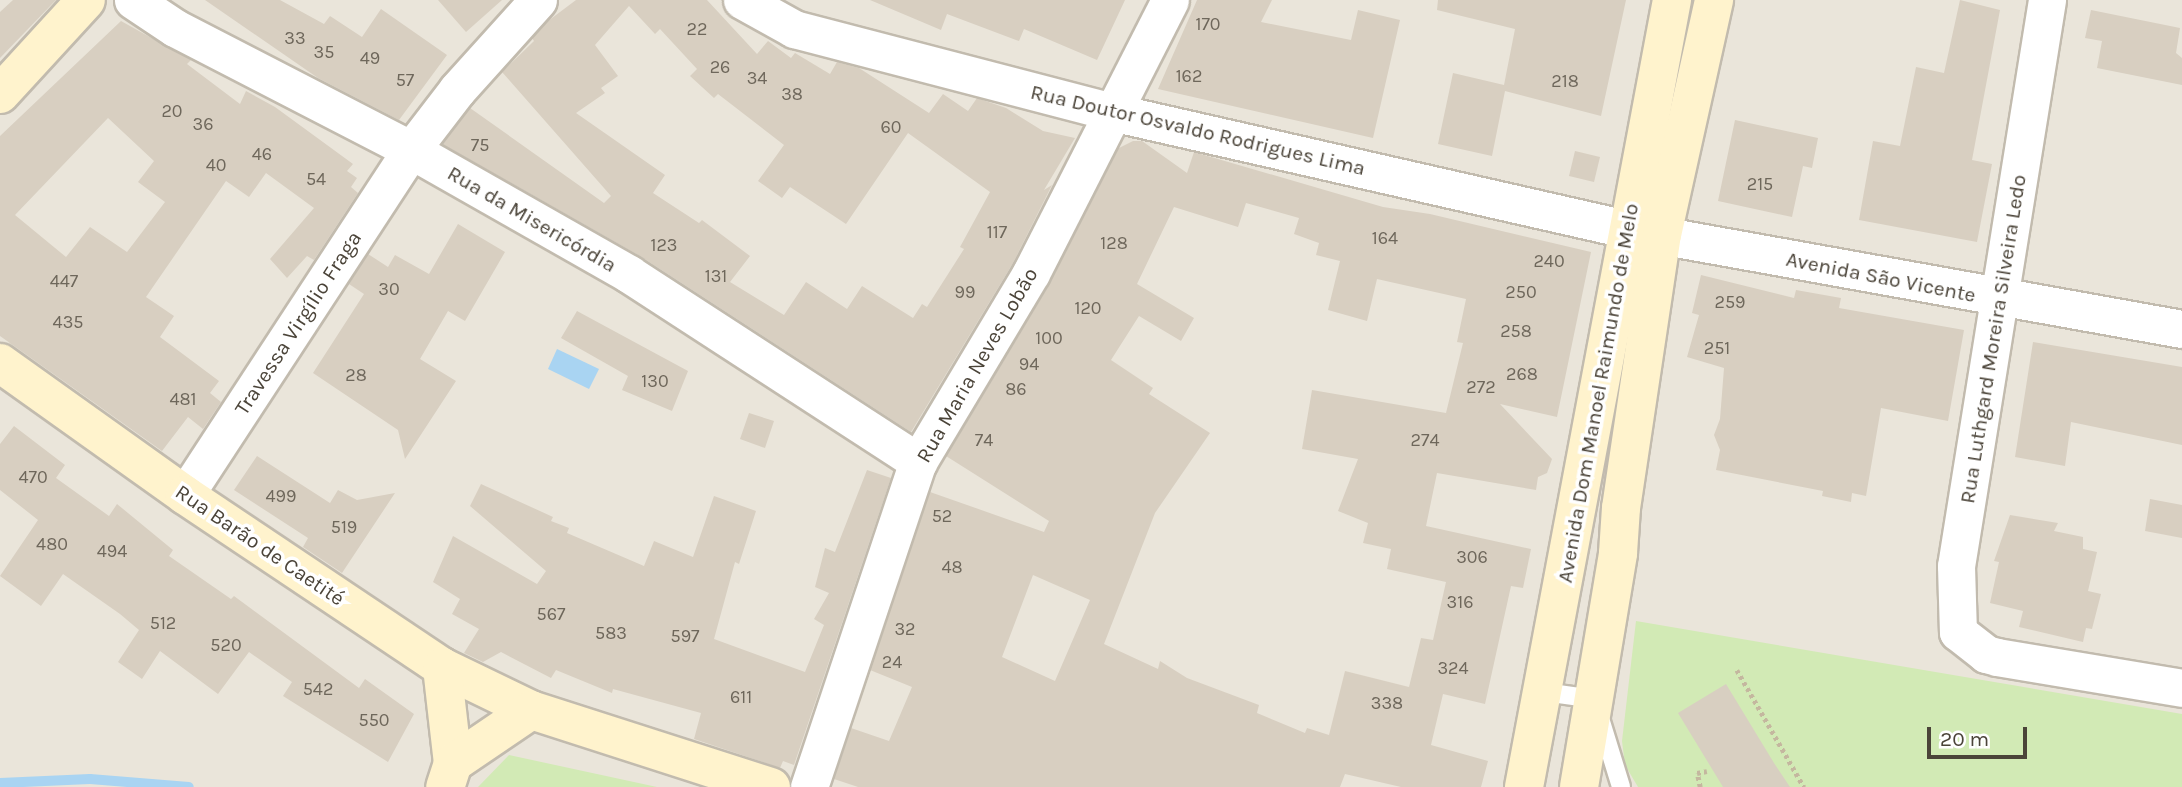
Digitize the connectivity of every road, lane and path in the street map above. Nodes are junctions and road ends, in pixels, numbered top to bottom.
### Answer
1 (86, 0) edge
2 (133, 0) edge
3 (538, 0) edge
4 (742, 0) edge
5 (1170, 0) edge
6 (1672, 0) edge
7 (1714, 0) edge
8 (2048, 0) edge
9 (0, 94) edge
10 (1116, 113) junction
11 (411, 150) junction
12 (1644, 232) junction
13 (2001, 299) junction
14 (2182, 329) edge
15 (0, 363) edge
16 (918, 462) junction
17 (185, 495) junction
18 (1579, 507) junction
19 (1621, 508) junction
20 (443, 667) junction
21 (1737, 670) dead end
22 (2182, 688) edge
23 (1544, 692) junction
24 (1594, 699) junction
25 (531, 710) junction
26 (1707, 771) dead end
27 (449, 775) edge
28 (771, 787) edge
29 (809, 787) edge
30 (1524, 787) edge
31 (1579, 787) edge
32 (1621, 787) edge
33 (1700, 787) edge
34 (1804, 787) edge

1 - 9 main road
2 - 11 street, Rua da Misericórdia
3 - 11 street, Travessa Virgílio Fraga
4 - 10 street, Rua Doutor Osvaldo Rodrigues Lima
5 - 10 street, Rua Maria Neves Lobão
6 - 12 main road, Avenida Dom Manoel Raimundo de Melo
7 - 12 main road, Avenida Dom Manoel Raimundo de Melo
8 - 13 street, Rua Luthgard Moreira Silveira Ledo
10 - 12 street, Rua Doutor Osvaldo Rodrigues Lima
10 - 16 street, Rua Maria Neves Lobão
11 - 16 street, Rua da Misericórdia
11 - 17 street, Travessa Virgílio Fraga
12 - 13 street, Avenida São Vicente
12 - 18 main road, Avenida Dom Manoel Raimundo de Melo
12 - 19 main road, Avenida Dom Manoel Raimundo de Melo
13 - 14 street, Avenida São Vicente
13 - 22 street, Rua Luthgard Moreira Silveira Ledo
15 - 17 main road, Rua Barão de Caetité
16 - 29 street, Rua Maria Neves Lobão
17 - 20 main road, Rua Barão de Caetité
18 - 19 lane
18 - 23 main road, Avenida Dom Manoel Raimundo de Melo
19 - 24 main road, Avenida Dom Manoel Raimundo de Melo
20 - 25 main road, Rua Barão de Caetité
20 - 27 main road
21 - 34 path
23 - 24 lane
23 - 30 main road, Avenida Dom Manoel Raimundo de Melo
24 - 31 main road, Avenida Dom Manoel Raimundo de Melo
24 - 32 lane
25 - 27 main road
25 - 28 main road, Rua Barão de Caetité
26 - 33 path

